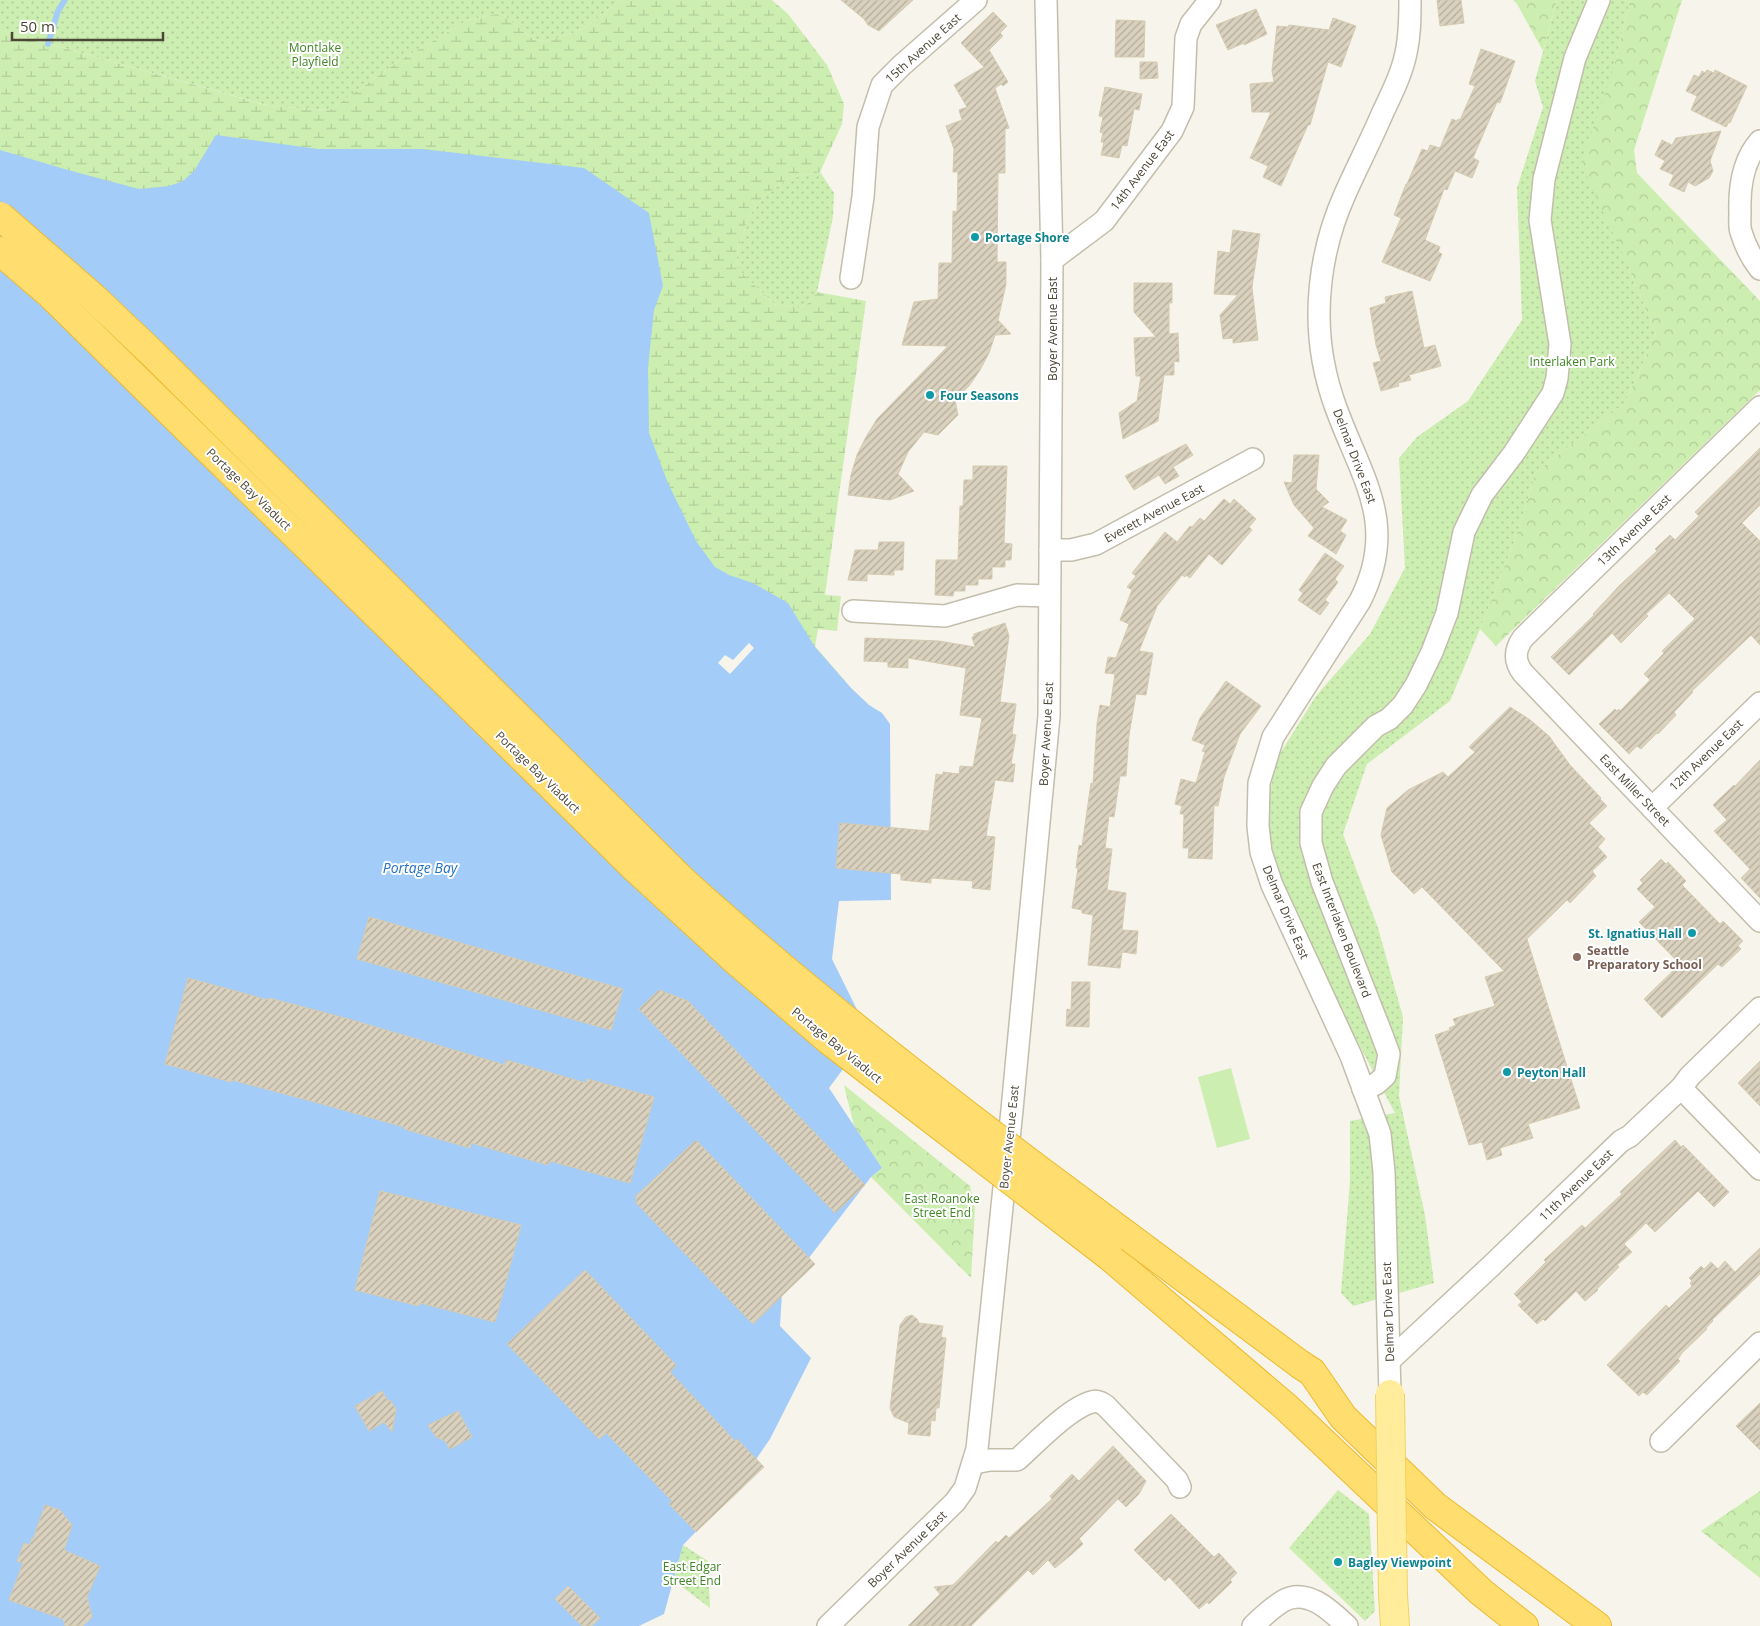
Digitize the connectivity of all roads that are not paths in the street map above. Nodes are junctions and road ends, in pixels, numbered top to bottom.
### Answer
1 (976, 0) edge
2 (1046, 0) edge
3 (1210, 0) edge
4 (1410, 0) edge
5 (1599, 0) edge
6 (1760, 141) edge
7 (0, 216) edge
8 (0, 251) edge
9 (1052, 260) junction
10 (1760, 270) edge
11 (851, 278) dead end
12 (1760, 408) edge
13 (1253, 459) dead end
14 (1050, 550) junction
15 (1049, 596) junction
16 (853, 611) dead end
17 (1515, 656) joint
18 (1760, 703) edge
19 (1652, 808) junction
20 (1760, 921) edge
21 (1760, 1008) edge
22 (1680, 1088) junction
23 (1363, 1089) junction
24 (1760, 1169) edge
25 (1760, 1343) edge
26 (1390, 1360) junction
27 (1390, 1394) joint
28 (1661, 1441) dead end
29 (974, 1463) junction
30 (1180, 1487) dead end
31 (1481, 1592) junction
32 (828, 1626) edge
33 (1253, 1626) edge
34 (1347, 1626) edge
35 (1395, 1626) edge
36 (1506, 1626) edge
37 (1524, 1626) edge
38 (1597, 1626) edge

1 - 11 street, 15th Avenue East
2 - 9 street, Boyer Avenue East
3 - 9 street, 14th Avenue East
4 - 23 street, Delmar Drive East
5 - 23 street, East Interlaken Boulevard
6 - 10 street
7 - 38 highway, bridge
8 - 31 highway, Portage Bay Viaduct, bridge
9 - 14 street, Boyer Avenue East
12 - 17 street, 13th Avenue East
13 - 14 street, Everett Avenue East
14 - 15 street, Boyer Avenue East
15 - 16 street
15 - 29 street, Boyer Avenue East
17 - 19 street, East Miller Street
18 - 19 street, 12th Avenue East
19 - 20 street, East Miller Street
21 - 22 street, 11th Avenue East
22 - 24 street
22 - 26 street, 11th Avenue East
23 - 26 street, Delmar Drive East
25 - 28 street
26 - 27 street, Delmar Drive East
27 - 35 main road, Delmar Drive East, bridge
29 - 30 street
29 - 32 street, Boyer Avenue East
31 - 36 highway
31 - 37 highway
33 - 34 street

